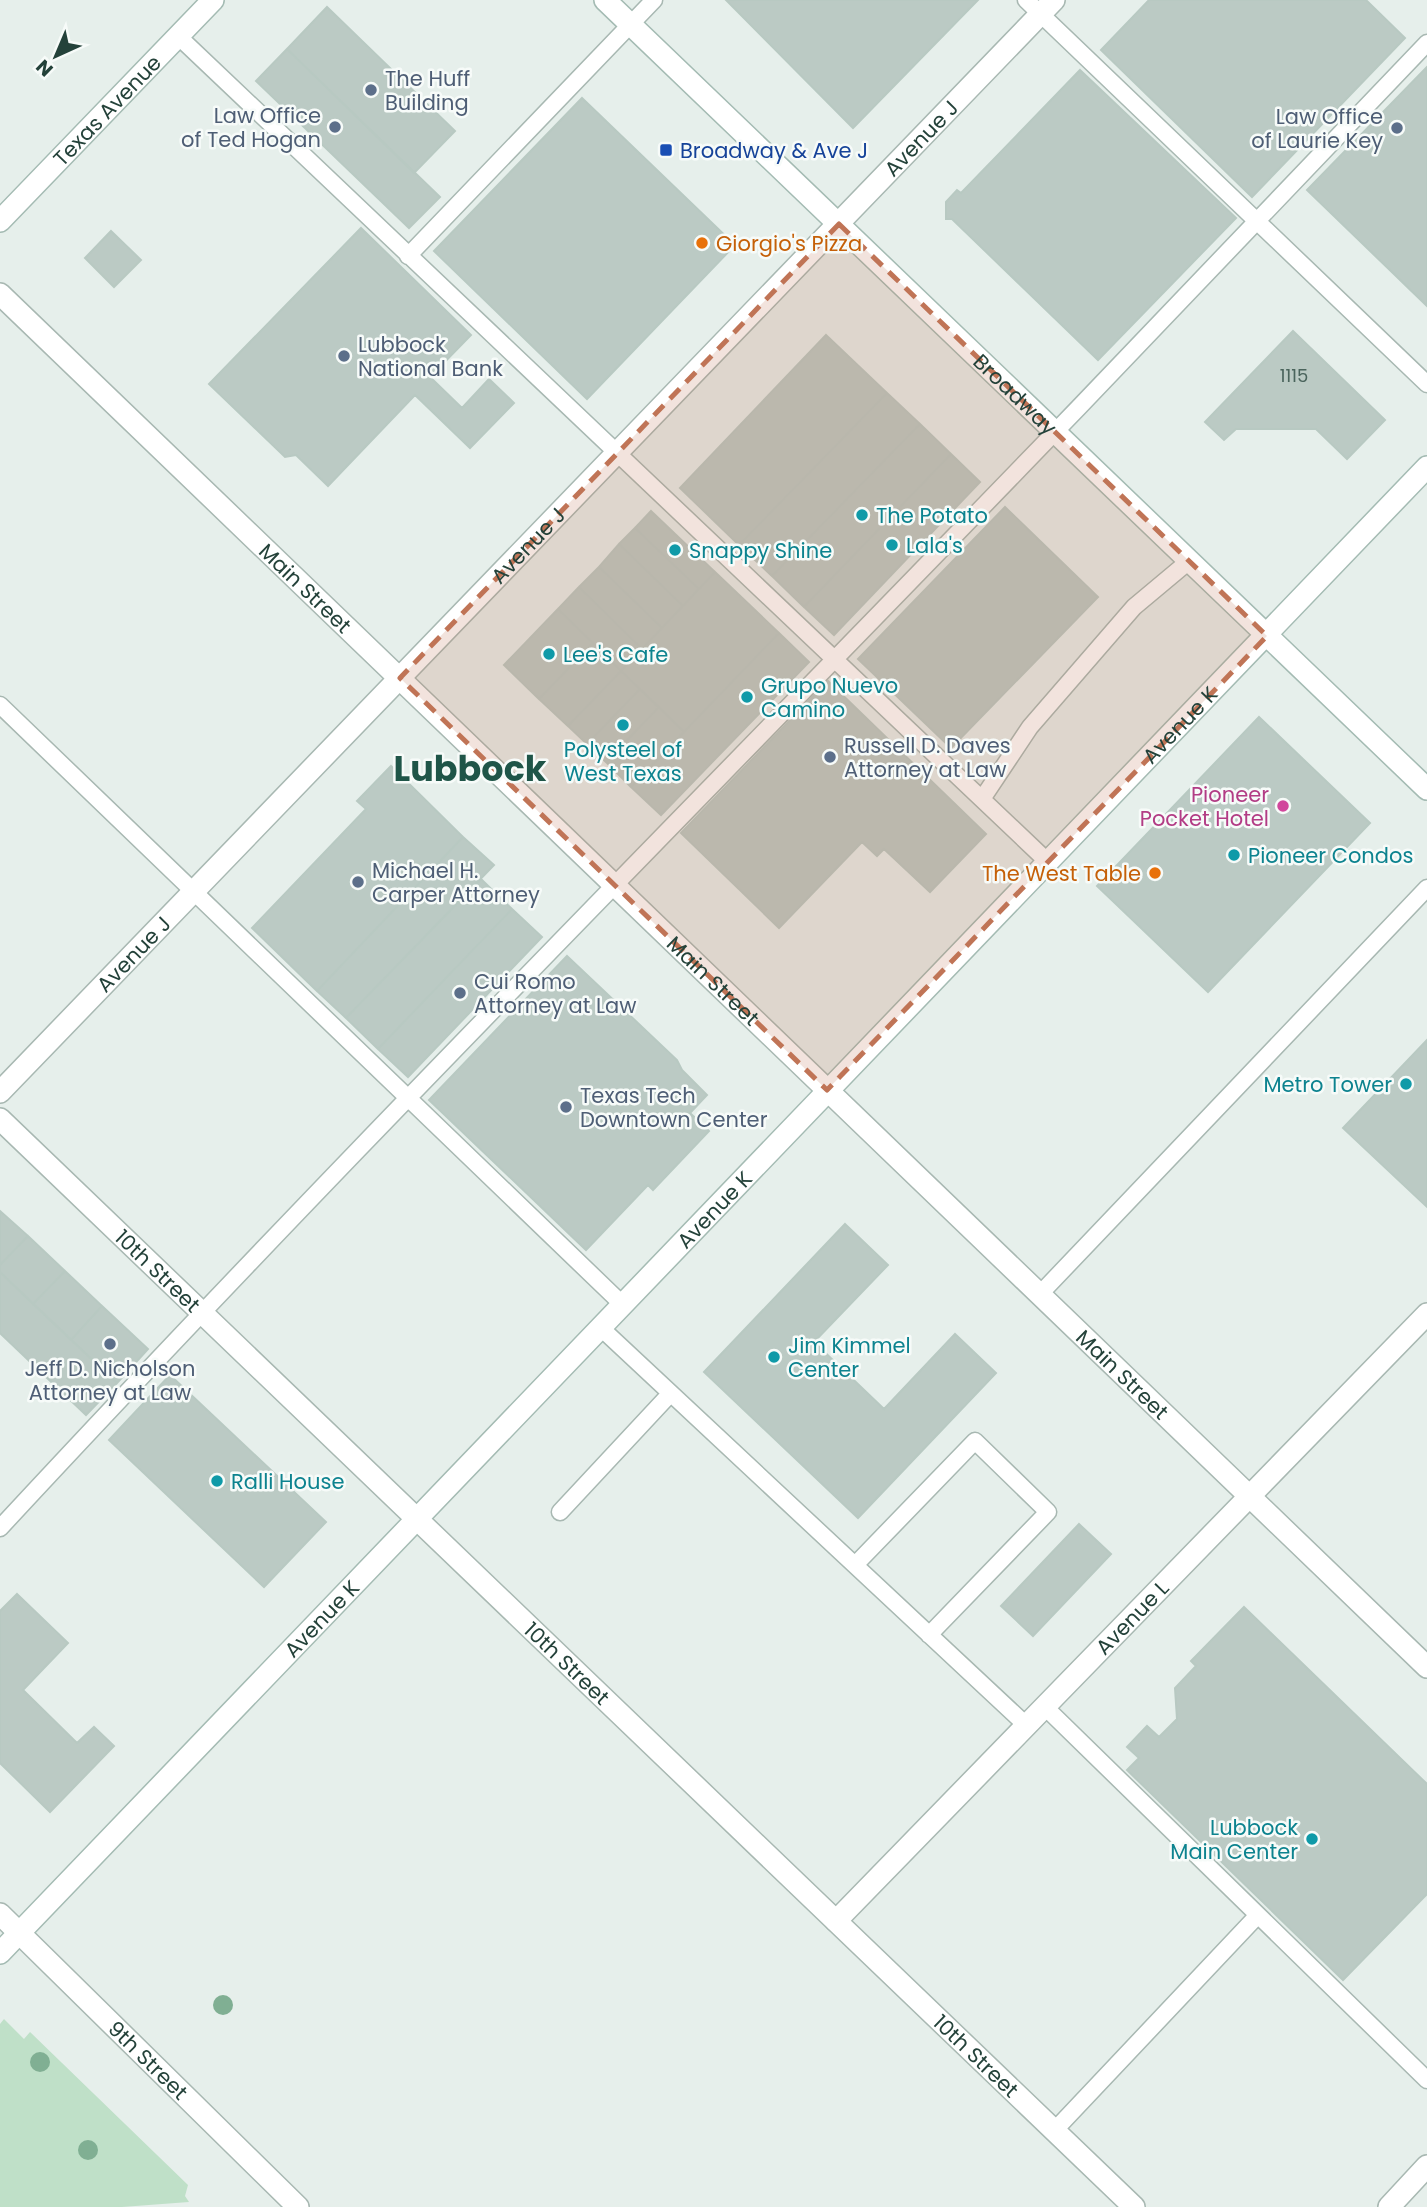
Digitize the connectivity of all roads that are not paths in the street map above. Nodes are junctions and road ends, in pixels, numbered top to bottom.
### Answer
1 (213, 0) edge
2 (604, 0) edge
3 (654, 0) edge
4 (1040, 5) edge
5 (630, 24) junction
6 (178, 36) junction
7 (1427, 43) edge
8 (1257, 220) junction
9 (0, 221) edge
10 (839, 225) junction
11 (408, 256) junction
12 (0, 294) edge
13 (1427, 384) edge
14 (1055, 432) junction
15 (616, 455) junction
16 (1427, 467) edge
17 (1189, 561) junction
18 (1267, 636) junction
19 (833, 658) junction
20 (400, 678) junction
21 (0, 705) edge
22 (1427, 789) edge
23 (982, 799) junction
24 (1048, 862) junction
25 (613, 884) junction
26 (1427, 888) edge
27 (193, 892) junction
28 (827, 1090) junction
29 (0, 1092) edge
30 (406, 1099) junction
31 (0, 1119) edge
32 (1040, 1294) junction
33 (622, 1304) junction
34 (201, 1311) junction
35 (1427, 1314) edge
36 (601, 1328) junction
37 (670, 1394) junction
38 (1251, 1497) junction
39 (560, 1512) dead end
40 (417, 1519) junction
41 (0, 1528) edge
42 (855, 1565) junction
43 (929, 1635) junction
44 (1427, 1667) edge
45 (1045, 1707) junction
46 (1027, 1726) junction
47 (0, 1914) edge
48 (1258, 1915) junction
49 (836, 1921) junction
50 (20, 1933) junction
51 (0, 1953) edge
52 (1427, 2080) edge
53 (1054, 2131) junction
54 (1427, 2166) edge
55 (298, 2207) edge
56 (1134, 2207) edge
57 (1389, 2207) edge

1 - 6 street, Texas Avenue
2 - 5 street, Broadway
3 - 5 lane
4 - 8 lane
4 - 10 street, Avenue J
5 - 10 street, Broadway
5 - 11 lane
6 - 9 street, Texas Avenue
6 - 11 lane
7 - 8 lane
8 - 13 lane
8 - 14 lane
10 - 14 street, Broadway
10 - 15 street, Avenue J
11 - 15 lane
12 - 20 street, Main Street
14 - 17 street, Broadway
14 - 19 lane
15 - 19 lane
15 - 20 street, Avenue J
16 - 18 street, Avenue K
17 - 18 street, Broadway
17 - 23 lane
18 - 22 street, Broadway
18 - 24 street, Avenue K
19 - 23 lane
19 - 25 lane
20 - 25 street, Main Street
20 - 27 street, Avenue J
21 - 27 lane
23 - 24 lane
24 - 28 street, Avenue K
25 - 28 street, Main Street
25 - 30 lane
26 - 32 lane
27 - 29 street, Avenue J
27 - 30 lane
28 - 32 street, Main Street
28 - 33 street, Avenue K
30 - 33 lane
30 - 34 lane
31 - 34 street, 10th Street
32 - 38 street, Main Street
33 - 36 street, Avenue K
34 - 40 street, 10th Street
34 - 41 lane
35 - 38 street, Avenue L
36 - 37 lane
36 - 40 street, Avenue K
37 - 39 lane
37 - 42 lane
38 - 44 street, Main Street
38 - 45 street, Avenue L
40 - 49 street, 10th Street
40 - 50 street, Avenue K
42 - 43 lane
42 - 43 lane
43 - 46 lane
45 - 46 street, Avenue L
45 - 48 lane
46 - 49 street, Avenue L
47 - 50 street, 9th Street
48 - 52 lane
48 - 53 lane
49 - 53 street, 10th Street
50 - 51 street, Avenue K
50 - 55 street, 9th Street
53 - 56 street, 10th Street
54 - 57 street

